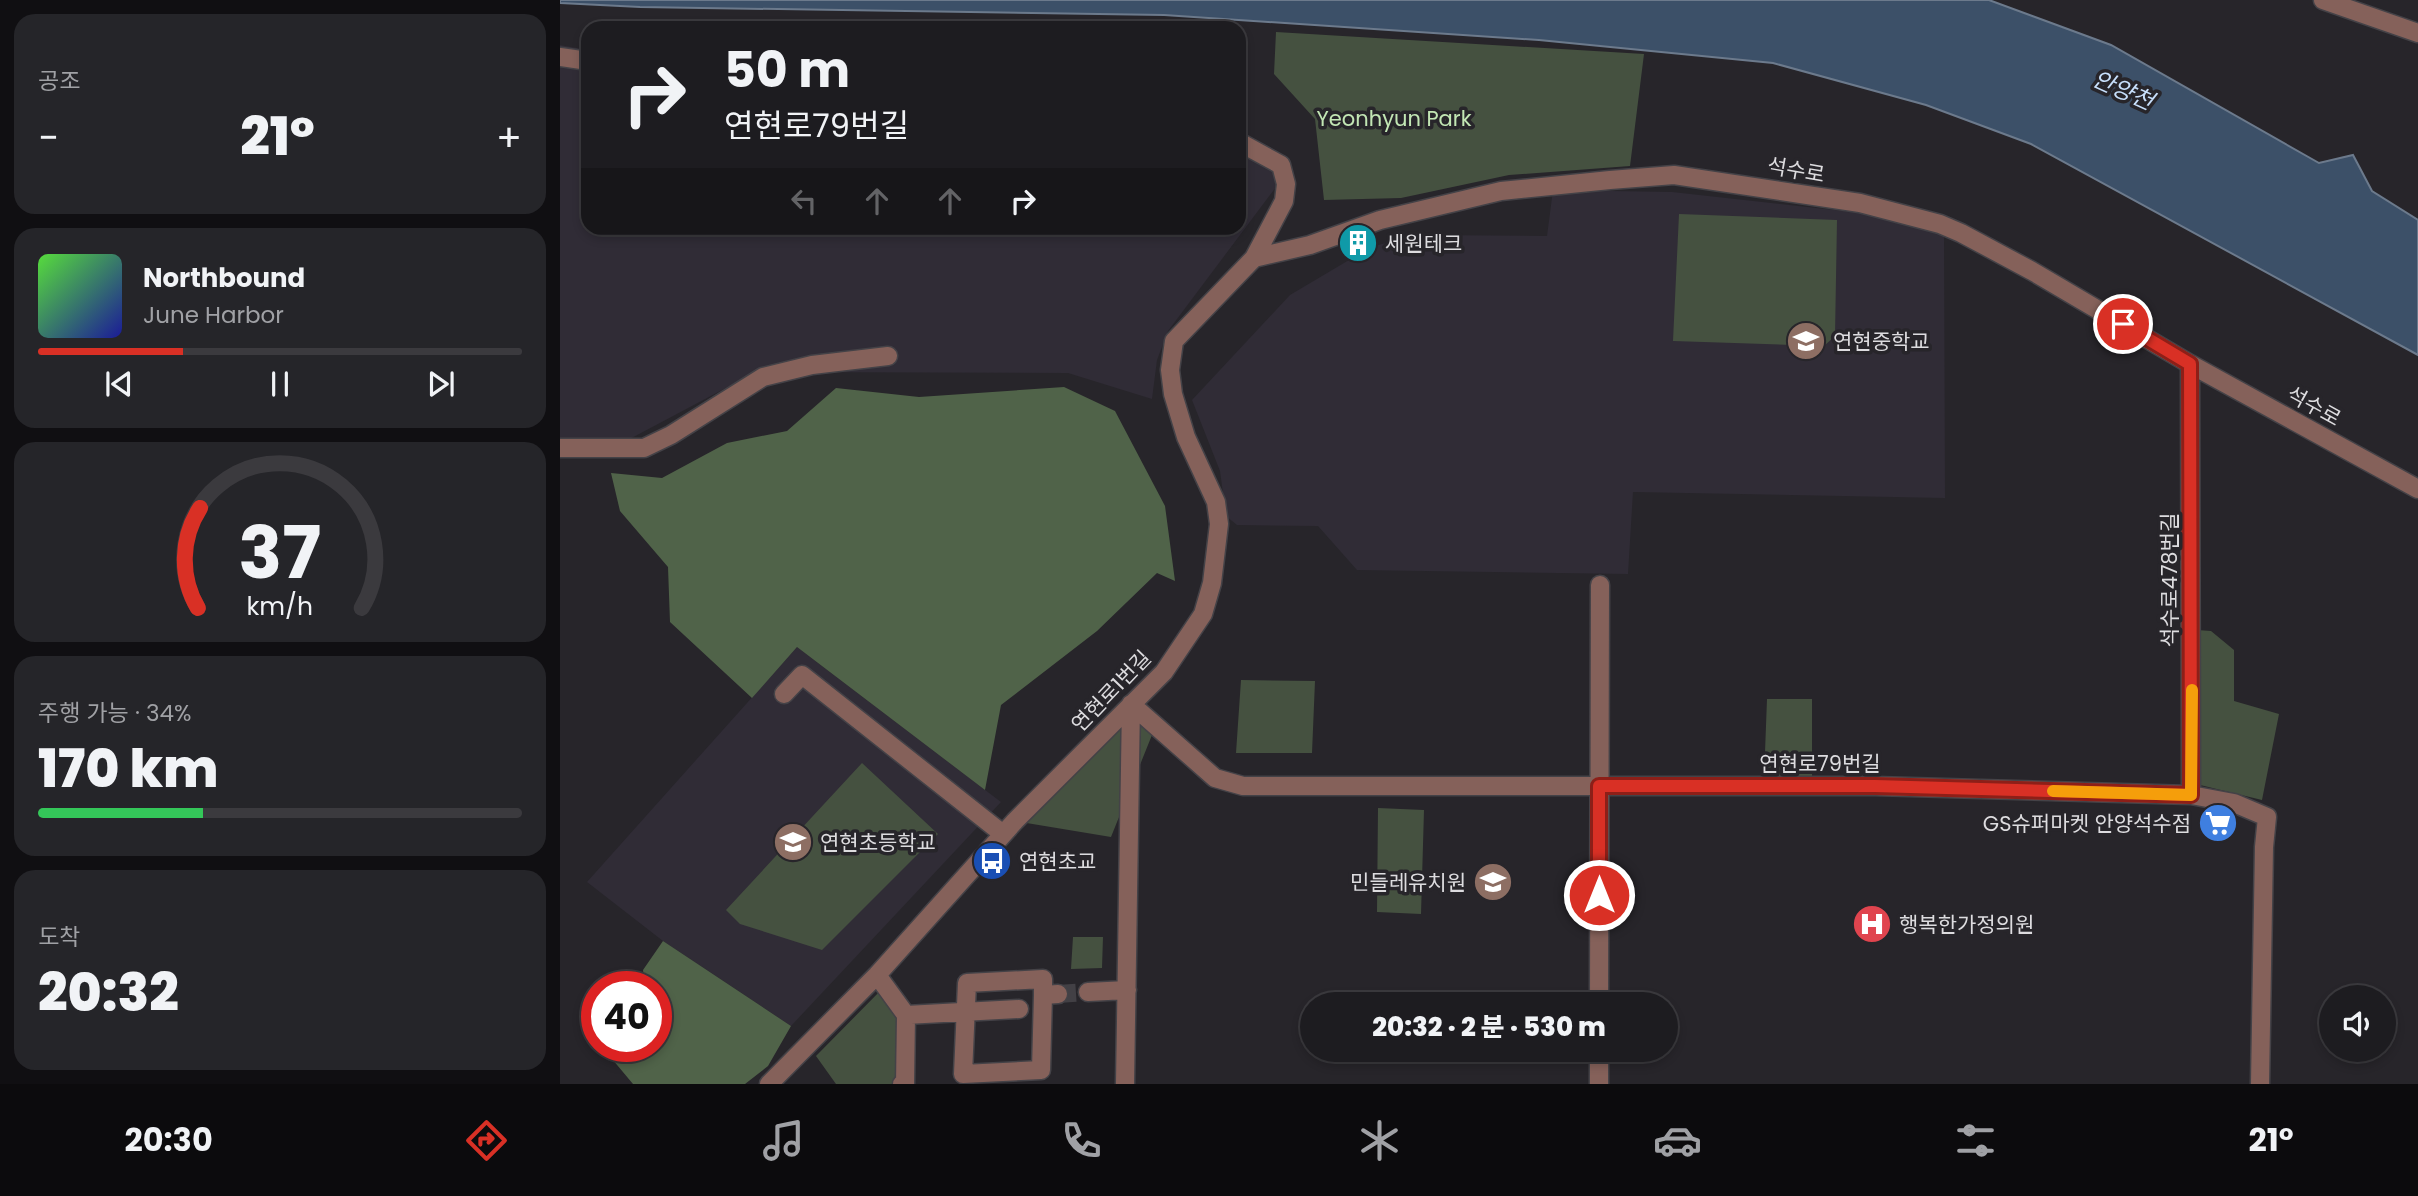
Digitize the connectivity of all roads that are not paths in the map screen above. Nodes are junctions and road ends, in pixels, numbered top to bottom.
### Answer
1 (2323, 0) edge
2 (2418, 33) edge
3 (560, 57) edge
4 (581, 60) edge
5 (1246, 146) edge
6 (1254, 258) junction
7 (888, 356) dead end
8 (2190, 364) junction
9 (560, 448) edge
10 (2418, 489) edge
11 (1600, 585) dead end
12 (784, 694) dead end
13 (1131, 704) junction
14 (1599, 786) junction
15 (2191, 795) junction
16 (1003, 834) junction
17 (877, 975) junction
18 (1127, 990) junction
19 (1088, 992) tunnel mouth
20 (1599, 992) edge
21 (1020, 1009) dead end
22 (966, 1012) junction
23 (906, 1015) junction
24 (1599, 1062) edge
25 (769, 1084) edge
26 (902, 1084) edge
27 (1125, 1084) edge
28 (1600, 1084) edge
29 (2260, 1084) edge

1 - 2 street
3 - 4 street
5 - 6 street
6 - 8 street, 석수로
6 - 13 street, 연현로1번길
7 - 9 street
8 - 10 street, 석수로
8 - 15 street, 석수로478번길
11 - 14 street
12 - 16 street
13 - 14 street, 연현로79번길
13 - 16 street, 연현로1번길
13 - 18 street
14 - 15 street, 연현로79번길
14 - 20 street
15 - 29 street, 연현로79번길
16 - 17 street, 연현로1번길
17 - 23 street
17 - 25 street, 연현로1번길
18 - 19 street
18 - 27 street
21 - 22 street
22 - 22 street
22 - 23 street
23 - 26 street
24 - 28 street

